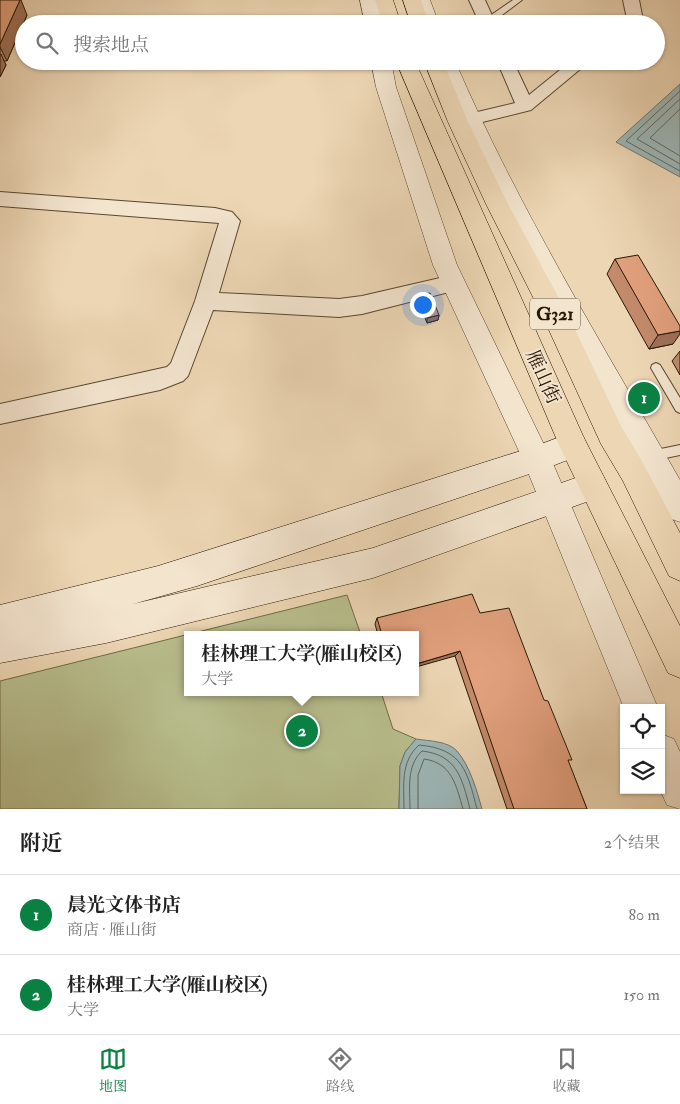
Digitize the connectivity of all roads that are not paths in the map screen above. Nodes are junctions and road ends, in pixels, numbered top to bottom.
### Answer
1 (369, 0) edge
2 (384, 0) edge
3 (412, 0) edge
4 (421, 0) edge
5 (477, 0) edge
6 (518, 0) edge
7 (630, 0) edge
8 (372, 15) edge
9 (389, 15) edge
10 (417, 15) edge
11 (427, 15) edge
12 (484, 15) edge
13 (498, 15) edge
14 (634, 15) edge
15 (383, 70) edge
16 (409, 70) edge
17 (438, 70) edge
18 (448, 70) edge
19 (509, 70) edge
20 (571, 70) edge
21 (525, 106) junction
22 (464, 121) junction
23 (0, 199) edge
24 (453, 283) junction
25 (206, 301) junction
26 (656, 368) dead end
27 (680, 408) edge
28 (0, 414) edge
29 (573, 444) junction
30 (680, 450) edge
31 (651, 456) junction
32 (537, 459) junction
33 (593, 486) junction
34 (554, 500) junction
35 (680, 508) edge
36 (680, 565) edge
37 (0, 621) edge
38 (0, 646) edge
39 (680, 661) edge
40 (639, 704) edge
41 (665, 760) edge
42 (680, 792) edge

1 - 8 street
2 - 9 highway
3 - 10 highway
4 - 11 street
5 - 12 street
6 - 13 lane
7 - 14 street
15 - 24 street
16 - 29 highway, 雁山街 / G321
17 - 22 highway, 雁山街 / G321
18 - 22 street
19 - 21 street
20 - 21 street
21 - 22 street
22 - 31 street
22 - 36 highway, 雁山街 / G321
23 - 25 street
24 - 25 street
24 - 32 street
25 - 28 street
26 - 27 lane
29 - 32 street
29 - 33 highway, 雁山街 / G321
30 - 31 lane
31 - 35 street
32 - 34 street
32 - 37 street
33 - 34 street
33 - 39 highway, 雁山街 / G321
34 - 38 street
34 - 40 street
41 - 42 street

